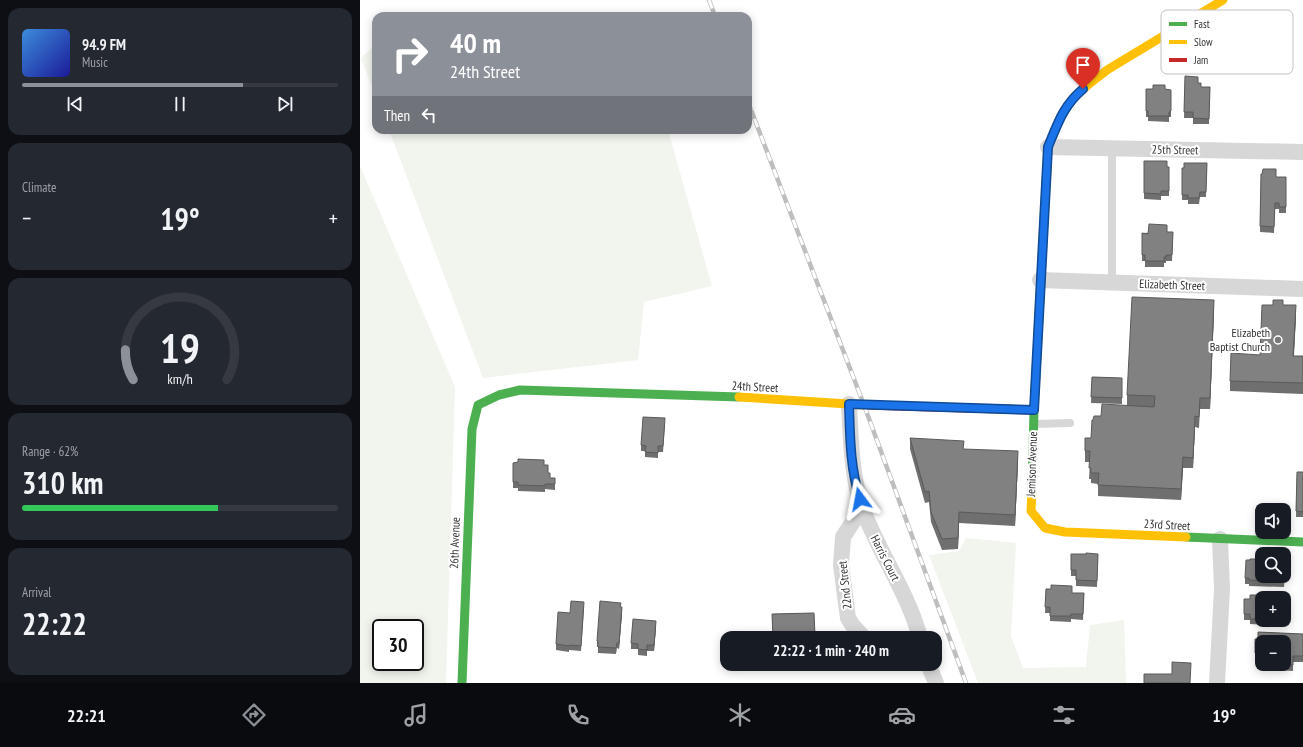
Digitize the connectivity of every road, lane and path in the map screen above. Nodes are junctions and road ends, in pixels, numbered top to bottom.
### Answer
1 (1223, 0) edge
2 (1206, 10) edge
3 (1161, 37) edge
4 (1048, 147) junction
5 (1112, 148) junction
6 (1303, 152) edge
7 (1040, 280) junction
8 (1112, 282) junction
9 (1303, 289) edge
10 (849, 404) junction
11 (478, 405) joint
12 (1034, 410) junction
13 (1070, 423) dead end
14 (1033, 424) junction
15 (862, 508) junction
16 (1035, 516) joint
17 (1220, 540) junction
18 (1303, 542) edge
19 (858, 631) edge
20 (918, 631) edge
21 (931, 671) edge
22 (462, 683) edge
23 (936, 683) edge
24 (1217, 683) edge

1 - 2 street, Jemison Avenue
3 - 4 street, Jemison Avenue
4 - 5 street, 25th Street
4 - 7 street, Jemison Avenue
5 - 6 street, 25th Street
5 - 8 lane
7 - 8 street, Elizabeth Street
7 - 12 street, Jemison Avenue
8 - 9 street, Elizabeth Street
10 - 11 street, 24th Street
10 - 12 street, 24th Street
10 - 15 street, Harris Court
11 - 22 street, 26th Avenue
12 - 14 street, Jemison Avenue
13 - 14 lane
14 - 16 street, Jemison Avenue
15 - 19 street, 22nd Street
15 - 20 street, Harris Court
16 - 17 street, 23rd Street
17 - 18 street, 23rd Street
17 - 24 street
21 - 23 street

